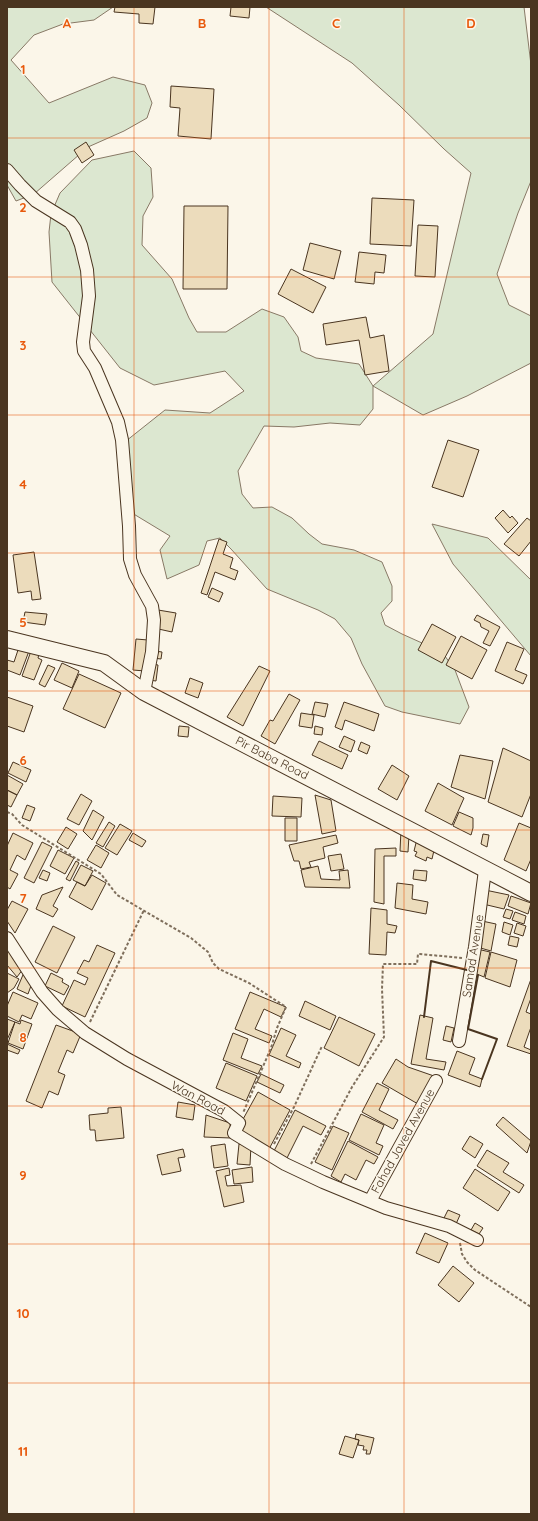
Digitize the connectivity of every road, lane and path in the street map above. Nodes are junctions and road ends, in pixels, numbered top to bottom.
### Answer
1 (7, 170) edge
2 (7, 639) edge
3 (144, 692) junction
4 (7, 812) edge
5 (485, 870) junction
6 (531, 893) edge
7 (144, 910) junction
8 (7, 938) edge
9 (473, 959) junction
10 (85, 1033) junction
11 (459, 1041) dead end
12 (322, 1046) dead end
13 (436, 1081) dead end
14 (239, 1123) junction
15 (269, 1154) junction
16 (306, 1174) junction
17 (370, 1201) junction
18 (459, 1231) junction
19 (477, 1240) dead end
20 (531, 1307) edge

1 - 3 street
2 - 3 main road, Pir Baba Road
3 - 5 main road, Pir Baba Road
4 - 7 path
5 - 6 main road, Pir Baba Road
5 - 9 street, Samad Avenue
7 - 10 path
7 - 14 path
8 - 10 street, Wan Road
9 - 11 street, Samad Avenue
9 - 16 path
10 - 14 street, Wan Road
12 - 15 path
13 - 17 street, Fahad Javed Avenue
14 - 15 street
15 - 16 street
16 - 17 street
17 - 18 street
18 - 19 street
18 - 20 path

